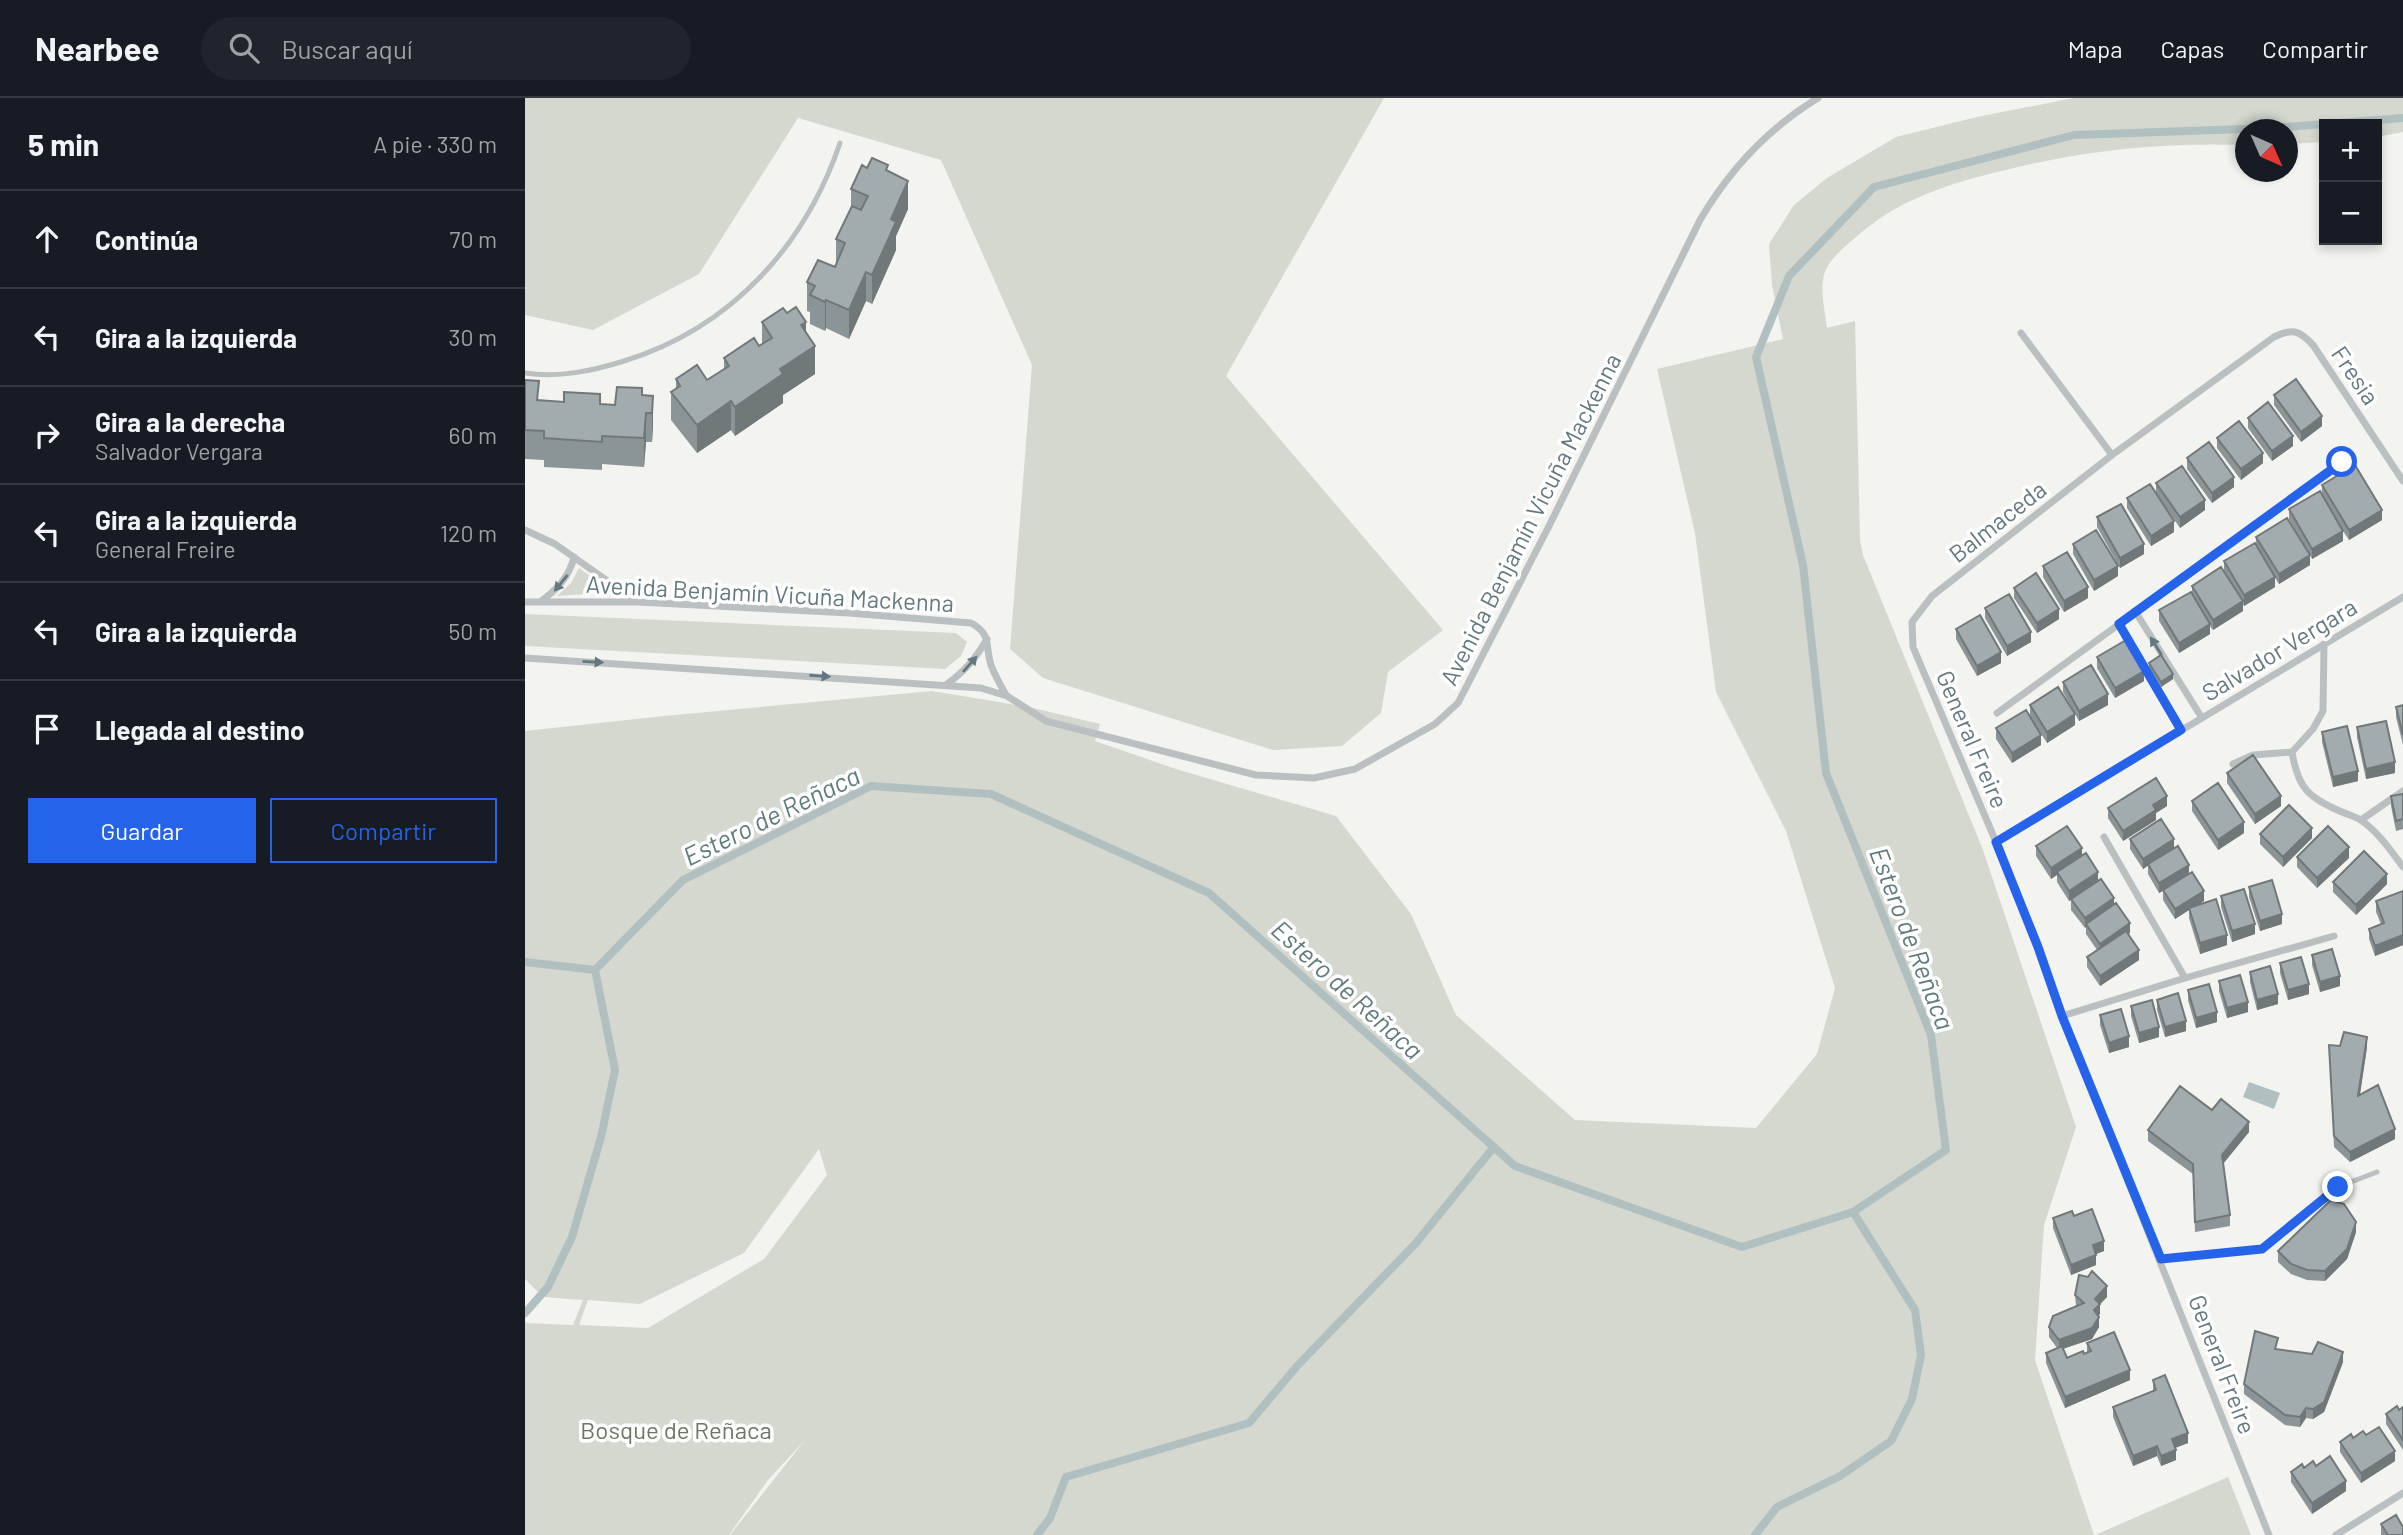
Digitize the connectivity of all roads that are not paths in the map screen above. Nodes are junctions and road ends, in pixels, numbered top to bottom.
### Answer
1 (1818, 98) edge
2 (840, 143) dead end
3 (2295, 331) joint
4 (2021, 333) dead end
5 (525, 373) edge
6 (2112, 455) junction
7 (2342, 462) dead end
8 (2403, 481) edge
9 (525, 530) edge
10 (574, 557) junction
11 (2403, 597) edge
12 (525, 602) edge
13 (540, 602) junction
14 (638, 603) junction
15 (2135, 611) junction
16 (1912, 622) joint
17 (2119, 624) junction
18 (987, 639) junction
19 (2324, 644) junction
20 (525, 657) edge
21 (947, 684) junction
22 (1007, 696) junction
23 (1997, 713) dead end
24 (2202, 718) junction
25 (2181, 730) junction
26 (2292, 752) junction
27 (2233, 764) dead end
28 (2403, 791) edge
29 (2361, 820) junction
30 (2104, 837) dead end
31 (1996, 842) junction
32 (2403, 867) edge
33 (2335, 936) dead end
34 (2185, 978) junction
35 (2062, 1016) junction
36 (2377, 1172) dead end
37 (2161, 1259) junction
38 (2403, 1493) edge
39 (2269, 1535) edge
40 (2336, 1535) edge

1 - 22 street, Avenida Benjamín Vicuña Mackenna
2 - 5 lane
3 - 6 street, Balmaceda
3 - 8 street, Fresia
4 - 6 street
6 - 16 street, Balmaceda
7 - 15 street
9 - 10 street
10 -> 13 street
10 - 14 street
11 - 19 street, Salvador Vergara
12 - 13 street, Avenida Benjamín Vicuña Mackenna
13 - 14 street, Avenida Benjamín Vicuña Mackenna
14 - 18 street, Avenida Benjamín Vicuña Mackenna
15 - 17 street
24 -> 15 street
16 - 31 street, General Freire
17 - 23 street
17 - 25 street
21 -> 18 street
18 - 22 street
19 - 24 street, Salvador Vergara
19 - 26 street
20 -> 21 street, Avenida Benjamín Vicuña Mackenna
21 - 22 street, Avenida Benjamín Vicuña Mackenna
24 - 25 street, Salvador Vergara
25 - 31 street, Salvador Vergara
26 - 27 street
26 - 29 street
28 - 29 street
29 - 32 street
30 - 34 street
31 - 35 street, General Freire
33 - 34 street
34 - 35 street
35 - 37 street, General Freire
36 - 37 lane
37 - 39 street, General Freire
38 - 40 street

